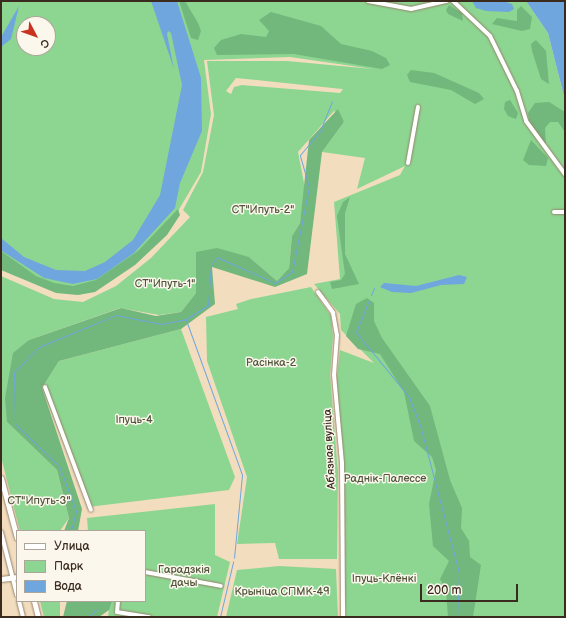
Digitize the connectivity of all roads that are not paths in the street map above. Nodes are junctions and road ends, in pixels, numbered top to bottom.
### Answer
1 (368, 1) edge
2 (447, 1) edge
3 (453, 1) edge
4 (418, 107) dead end
5 (408, 163) dead end
6 (565, 174) edge
7 (554, 212) dead end
8 (565, 212) edge
9 (318, 292) dead end
10 (45, 387) dead end
11 (1, 478) edge
12 (91, 510) dead end
13 (1, 532) edge
14 (16, 534) edge
15 (146, 572) edge
16 (15, 577) edge
17 (1, 579) edge
18 (220, 586) dead end
19 (19, 602) edge
20 (34, 602) edge
21 (118, 602) edge
22 (23, 617) edge
23 (38, 617) edge
24 (150, 617) edge
25 (343, 617) edge

1 - 2 street
3 - 6 street
4 - 5 street
7 - 8 street
9 - 25 street, Абʼязная вуліца
10 - 12 street
11 - 14 street
13 - 16 street
15 - 18 street
16 - 17 street
19 - 22 street
20 - 23 street
21 - 24 street

